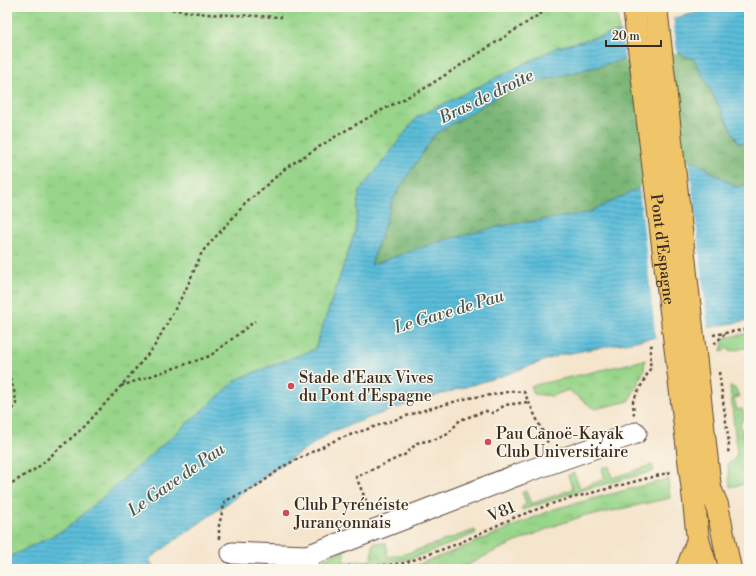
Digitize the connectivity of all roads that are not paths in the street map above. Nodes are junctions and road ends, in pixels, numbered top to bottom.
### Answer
1 (634, 7) edge
2 (656, 7) edge
3 (636, 433) dead end
4 (702, 490) junction
5 (698, 540) junction
6 (232, 553) road end
7 (308, 563) edge
8 (687, 569) edge
9 (707, 569) edge
10 (730, 569) edge

1 - 4 main road, Pont d'Espagne, bridge
2 - 4 main road, Pont d'Espagne, bridge
3 - 7 lane
4 - 5 main road
4 - 10 main road
5 - 8 main road
5 - 9 main road
6 - 7 lane

